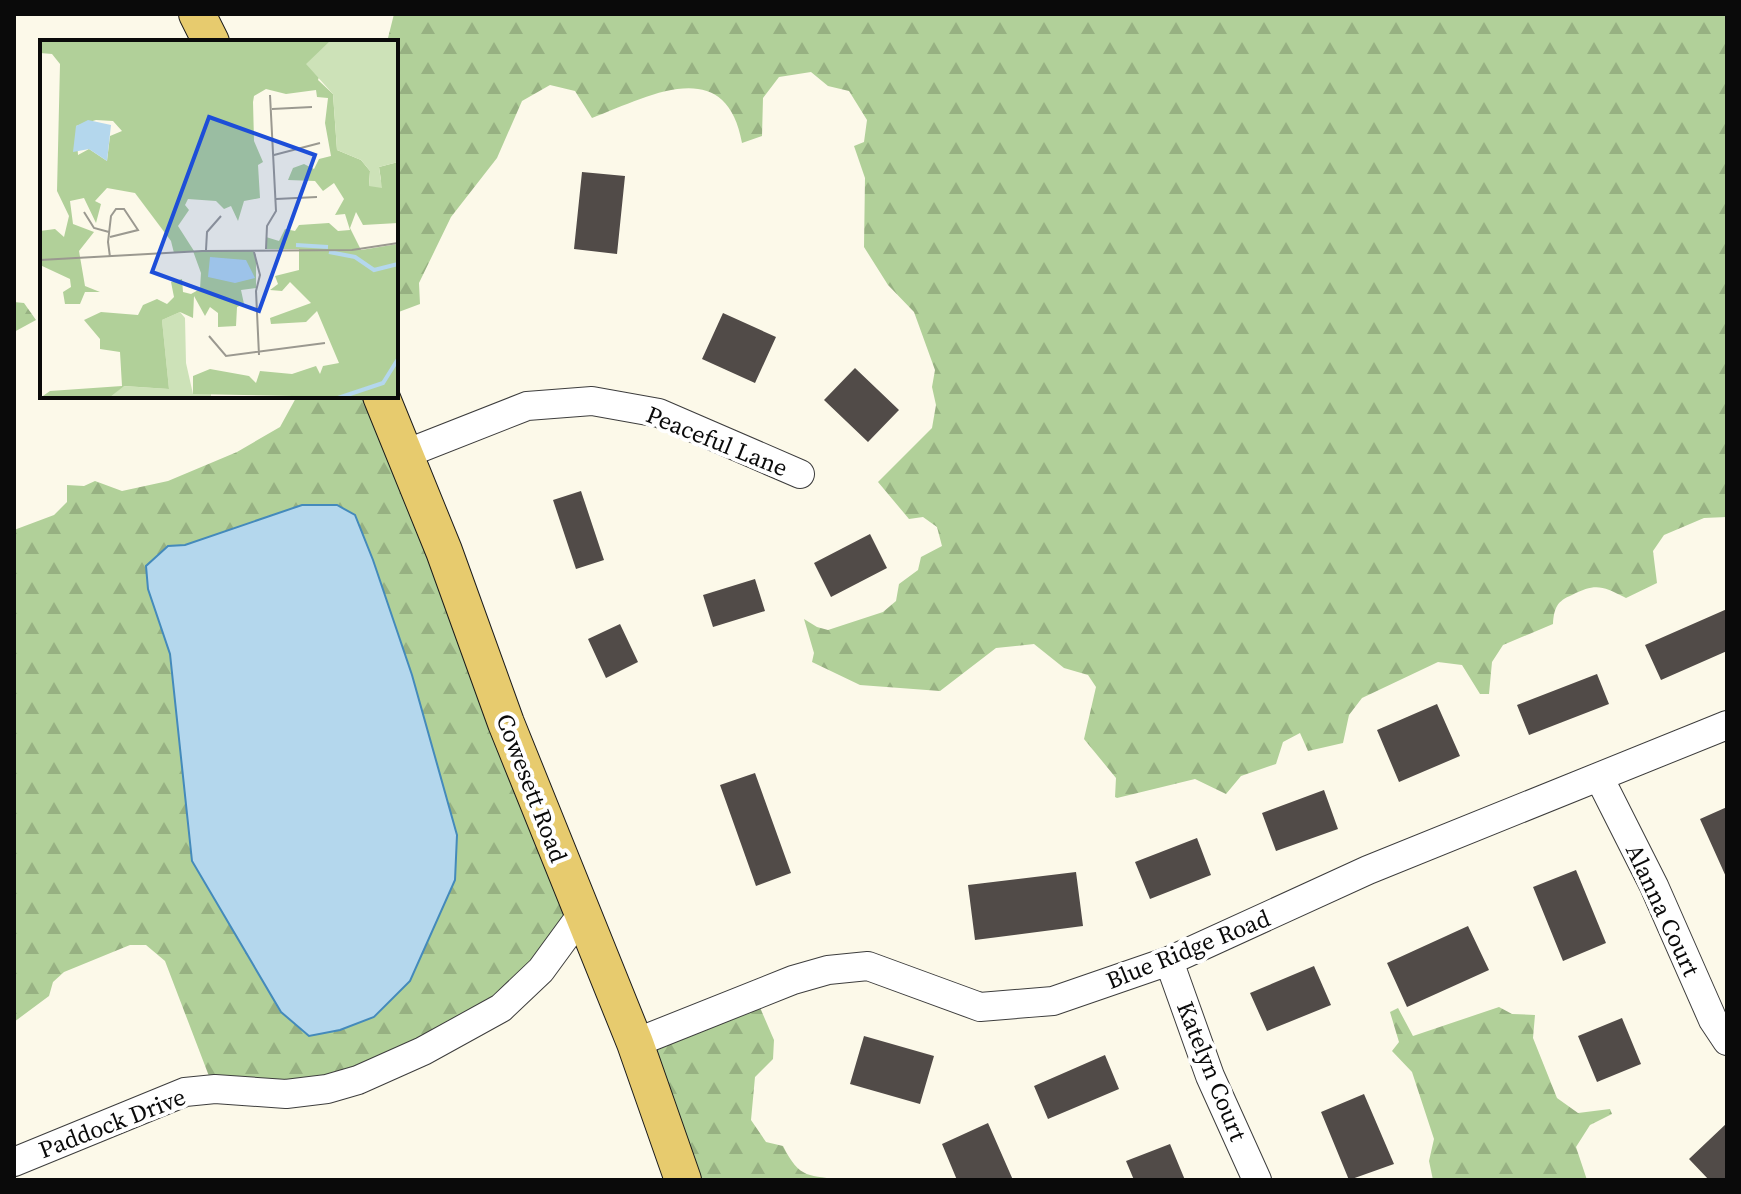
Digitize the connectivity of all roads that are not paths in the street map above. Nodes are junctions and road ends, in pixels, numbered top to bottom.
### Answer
1 (197, 14) edge
2 (210, 40) edge
3 (382, 398) edge
4 (405, 454) junction
5 (800, 474) dead end
6 (1727, 725) edge
7 (1600, 779) junction
8 (582, 914) junction
9 (1169, 961) junction
10 (1727, 1041) edge
11 (635, 1043) junction
12 (14, 1162) edge
13 (683, 1180) edge
14 (1257, 1180) edge

1 - 2 main road
3 - 4 main road, Cowesett Road
4 - 5 street, Peaceful Lane
4 - 8 main road, Cowesett Road
6 - 7 street, Blue Ridge Road
7 - 9 street, Blue Ridge Road
7 - 10 street, Alanna Court
8 - 11 main road, Cowesett Road
8 - 12 street, Paddock Drive
9 - 11 street, Blue Ridge Road
9 - 14 street, Katelyn Court
11 - 13 main road, Cowesett Road

